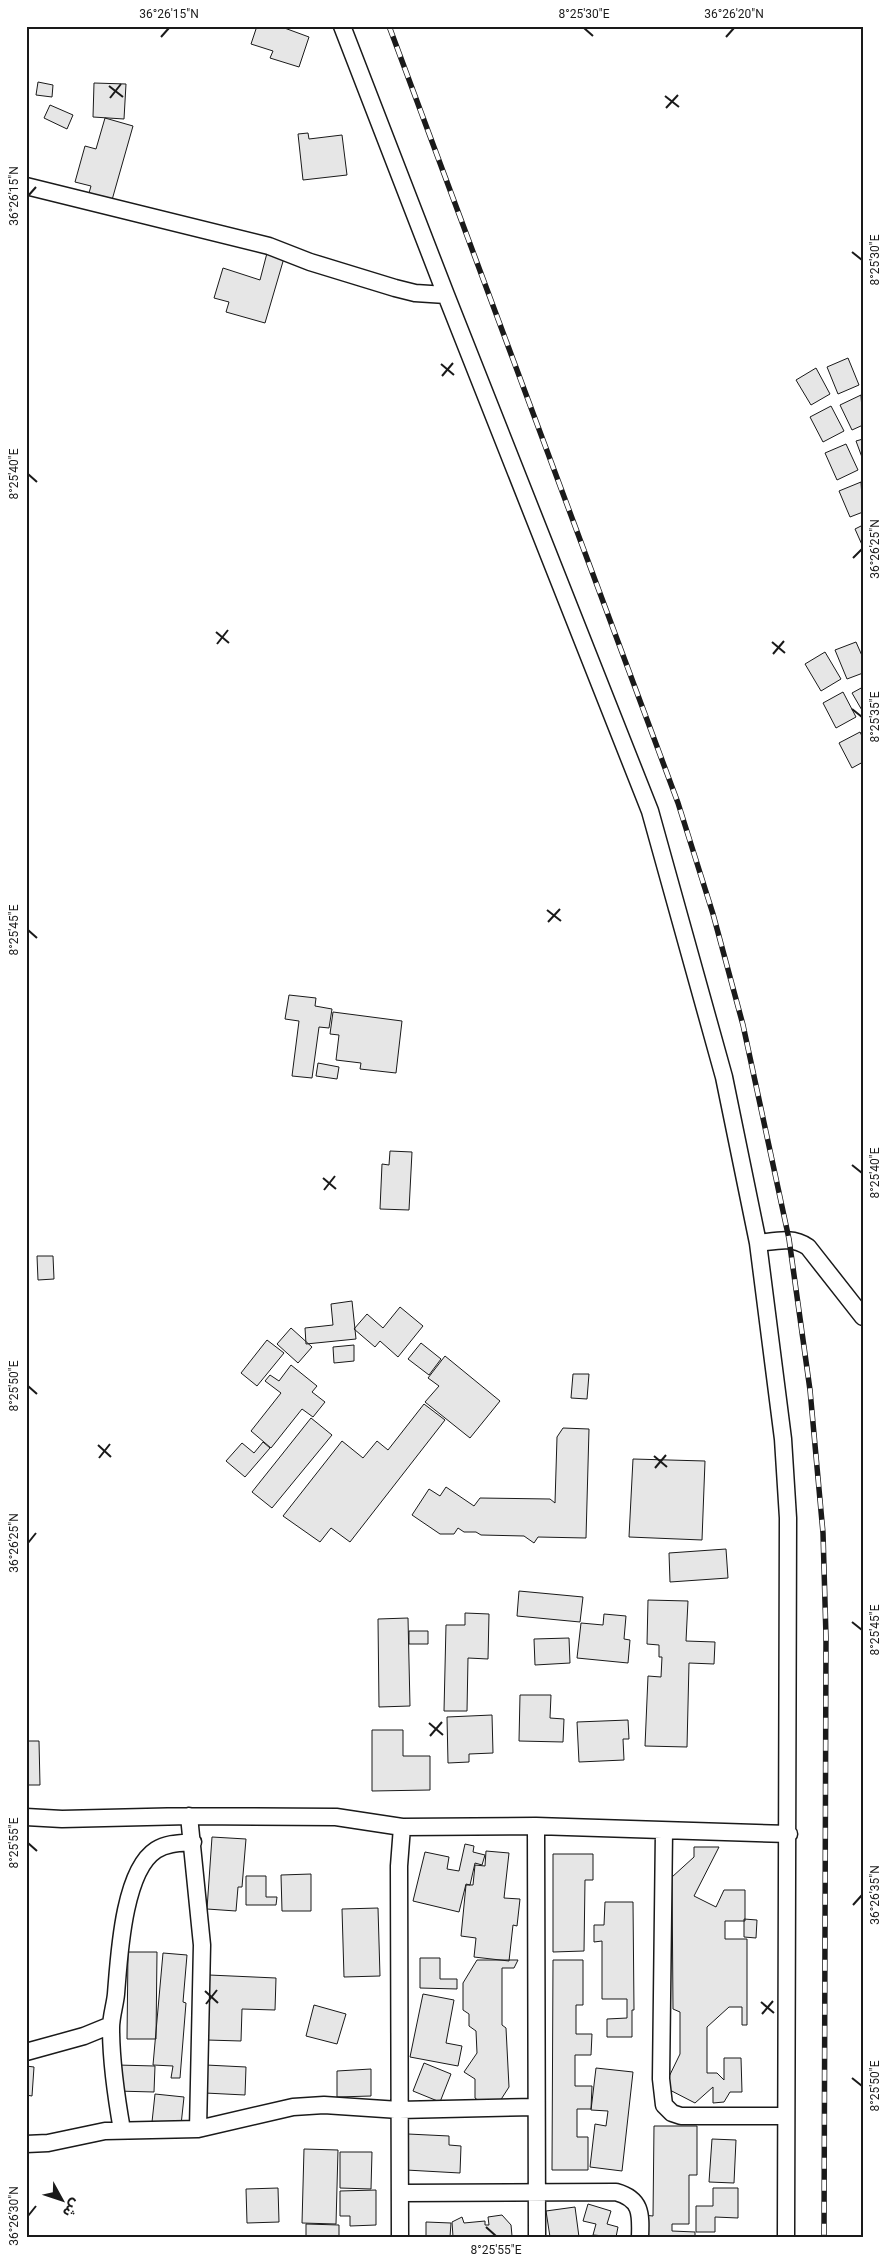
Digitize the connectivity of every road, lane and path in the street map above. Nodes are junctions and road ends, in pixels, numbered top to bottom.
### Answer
1 (342, 26) edge
2 (26, 186) edge
3 (446, 295) junction
4 (758, 1243) junction
5 (863, 1317) edge
6 (189, 1816) junction
7 (26, 1817) edge
8 (536, 1826) junction
9 (402, 1827) junction
10 (664, 1831) junction
11 (789, 1834) junction
12 (193, 1842) junction
13 (111, 2025) junction
14 (26, 2052) edge
15 (536, 2106) junction
16 (399, 2110) junction
17 (785, 2116) junction
18 (198, 2129) junction
19 (122, 2130) junction
20 (26, 2144) edge
21 (538, 2191) junction
22 (400, 2193) junction
23 (400, 2237) edge
24 (537, 2237) edge
25 (640, 2237) edge
26 (786, 2237) edge

1 - 3 street
2 - 3 street
3 - 4 street
4 - 5 street
4 - 11 street
6 - 7 street
6 - 9 street
6 - 12 street
8 - 9 street
8 - 10 street
8 - 15 street
9 - 16 street
10 - 11 street
10 - 17 street
11 - 17 street
12 - 13 street
12 - 18 street
13 - 14 street
13 - 19 street
15 - 16 street
15 - 21 street
16 - 18 street
16 - 22 street
17 - 26 street
18 - 19 street
19 - 20 street
21 - 22 street
21 - 24 street
21 - 25 street
22 - 23 street

